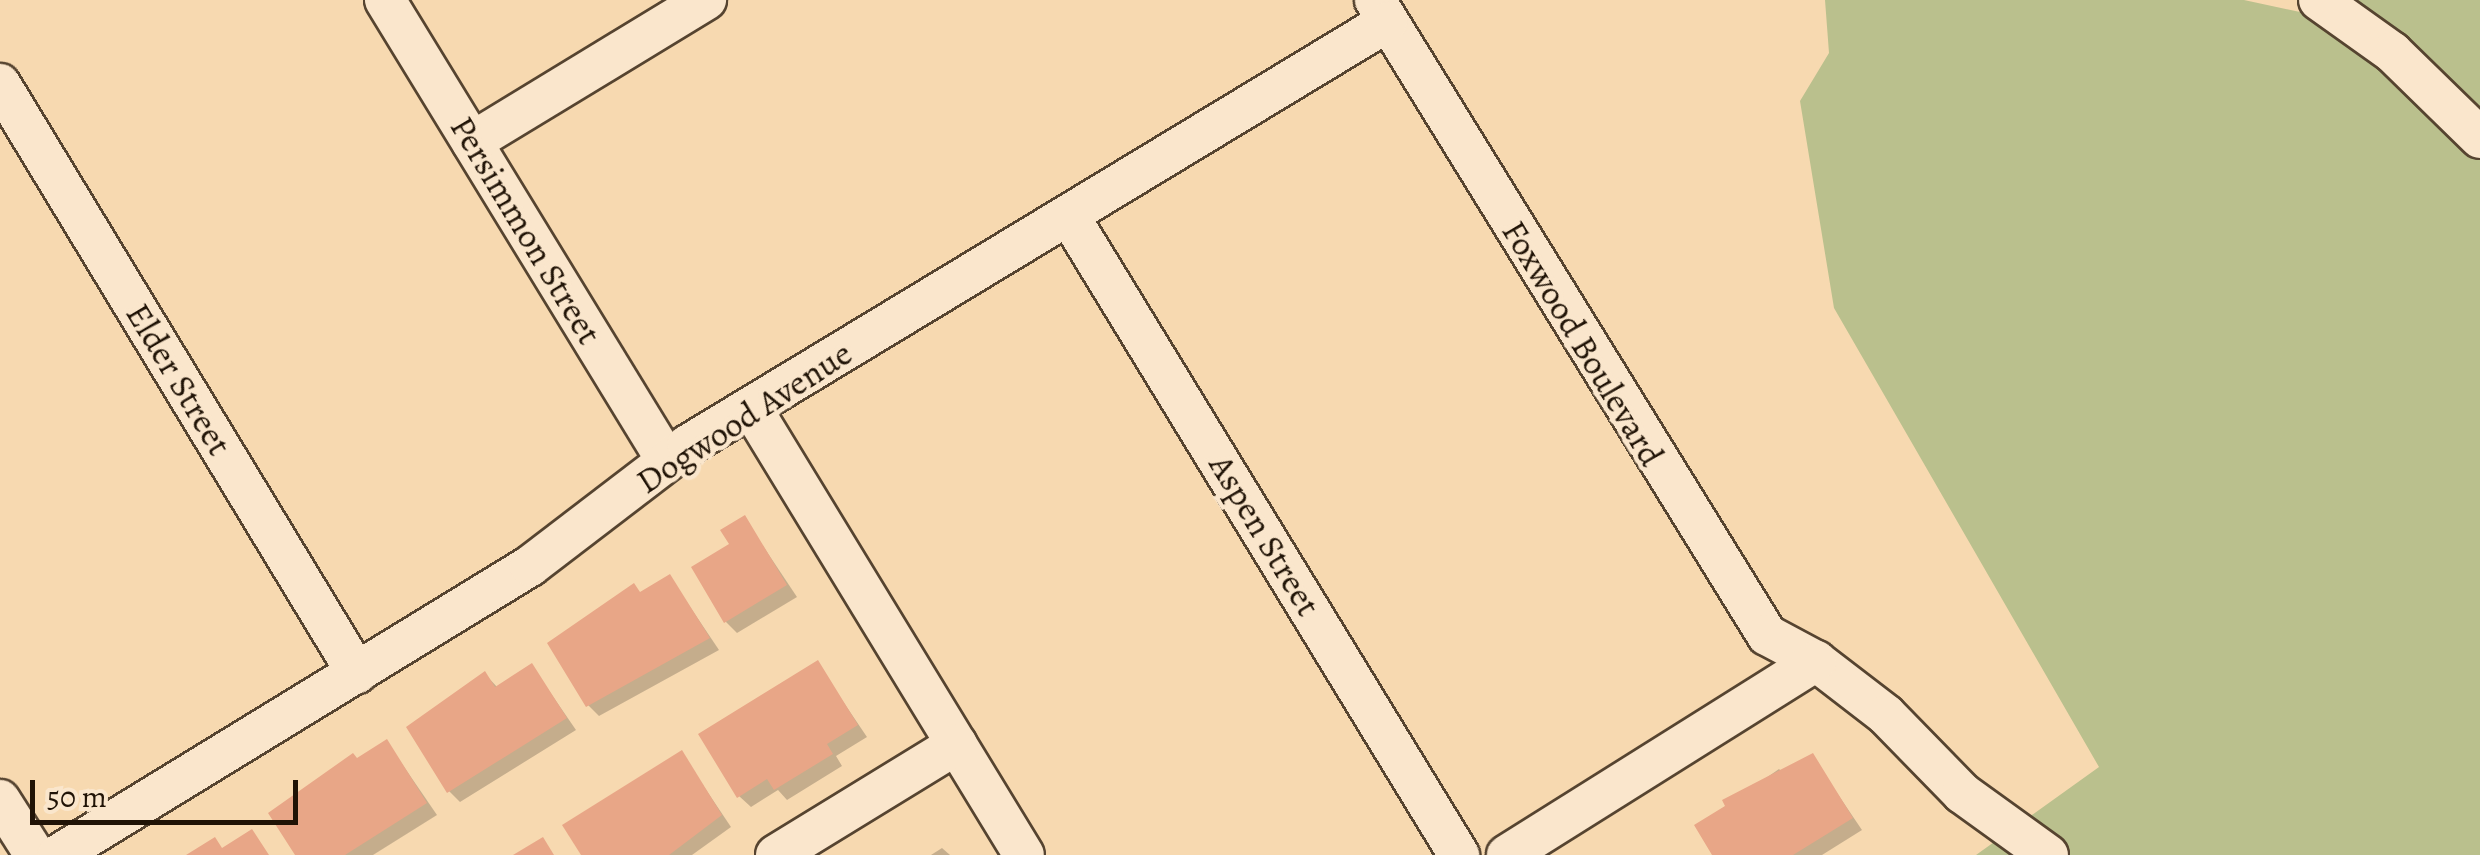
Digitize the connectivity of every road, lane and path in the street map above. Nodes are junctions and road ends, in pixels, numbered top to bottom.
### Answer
1 (385, 0) edge
2 (706, 0) edge
3 (2318, 0) edge
4 (1381, 11) edge
5 (0, 84) edge
6 (2480, 138) edge
7 (472, 142) junction
8 (1070, 216) junction
9 (752, 409) junction
10 (667, 461) junction
11 (1816, 661) junction
12 (357, 672) junction
13 (957, 744) junction
14 (0, 800) edge
15 (35, 855) edge
16 (58, 855) edge
17 (776, 855) edge
18 (1024, 855) edge
19 (1459, 855) edge
20 (1507, 855) edge
21 (2048, 855) edge

1 - 7 street, Persimmon Street
2 - 7 street
3 - 6 street
4 - 8 street, Dogwood Avenue
4 - 11 street, Foxwood Boulevard
5 - 12 street, Elder Street
7 - 10 street, Persimmon Street
8 - 9 street, Dogwood Avenue
8 - 19 street, Aspen Street
9 - 10 street, Dogwood Avenue
9 - 13 street
10 - 12 street, Dogwood Avenue
11 - 20 street
11 - 21 street, Foxwood Boulevard
12 - 16 street, Dogwood Avenue
13 - 17 street
13 - 18 street
14 - 15 street

